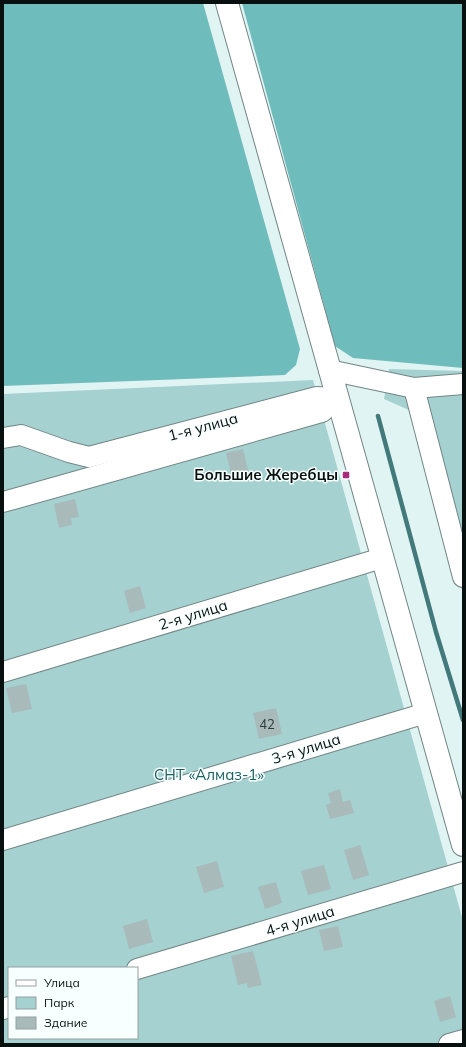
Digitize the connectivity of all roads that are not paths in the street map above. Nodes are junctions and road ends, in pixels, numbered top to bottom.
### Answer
1 (227, 3) edge
2 (329, 370) junction
3 (463, 384) edge
4 (414, 388) junction
5 (337, 398) junction
6 (3, 438) edge
7 (3, 502) edge
8 (382, 558) junction
9 (463, 577) edge
10 (3, 672) edge
11 (426, 713) junction
12 (3, 840) edge
13 (463, 845) edge
14 (463, 872) edge
15 (138, 969) edge
16 (463, 1040) edge
17 (449, 1044) edge

1 - 2 main road
2 - 4 street
2 - 5 main road
3 - 4 street
4 - 9 street
5 - 6 street, 1-я улица
5 - 7 street
5 - 8 main road
8 - 10 street, 2-я улица
8 - 11 main road
11 - 12 street, 3-я улица
11 - 13 main road
14 - 15 street, 4-я улица
16 - 17 street

